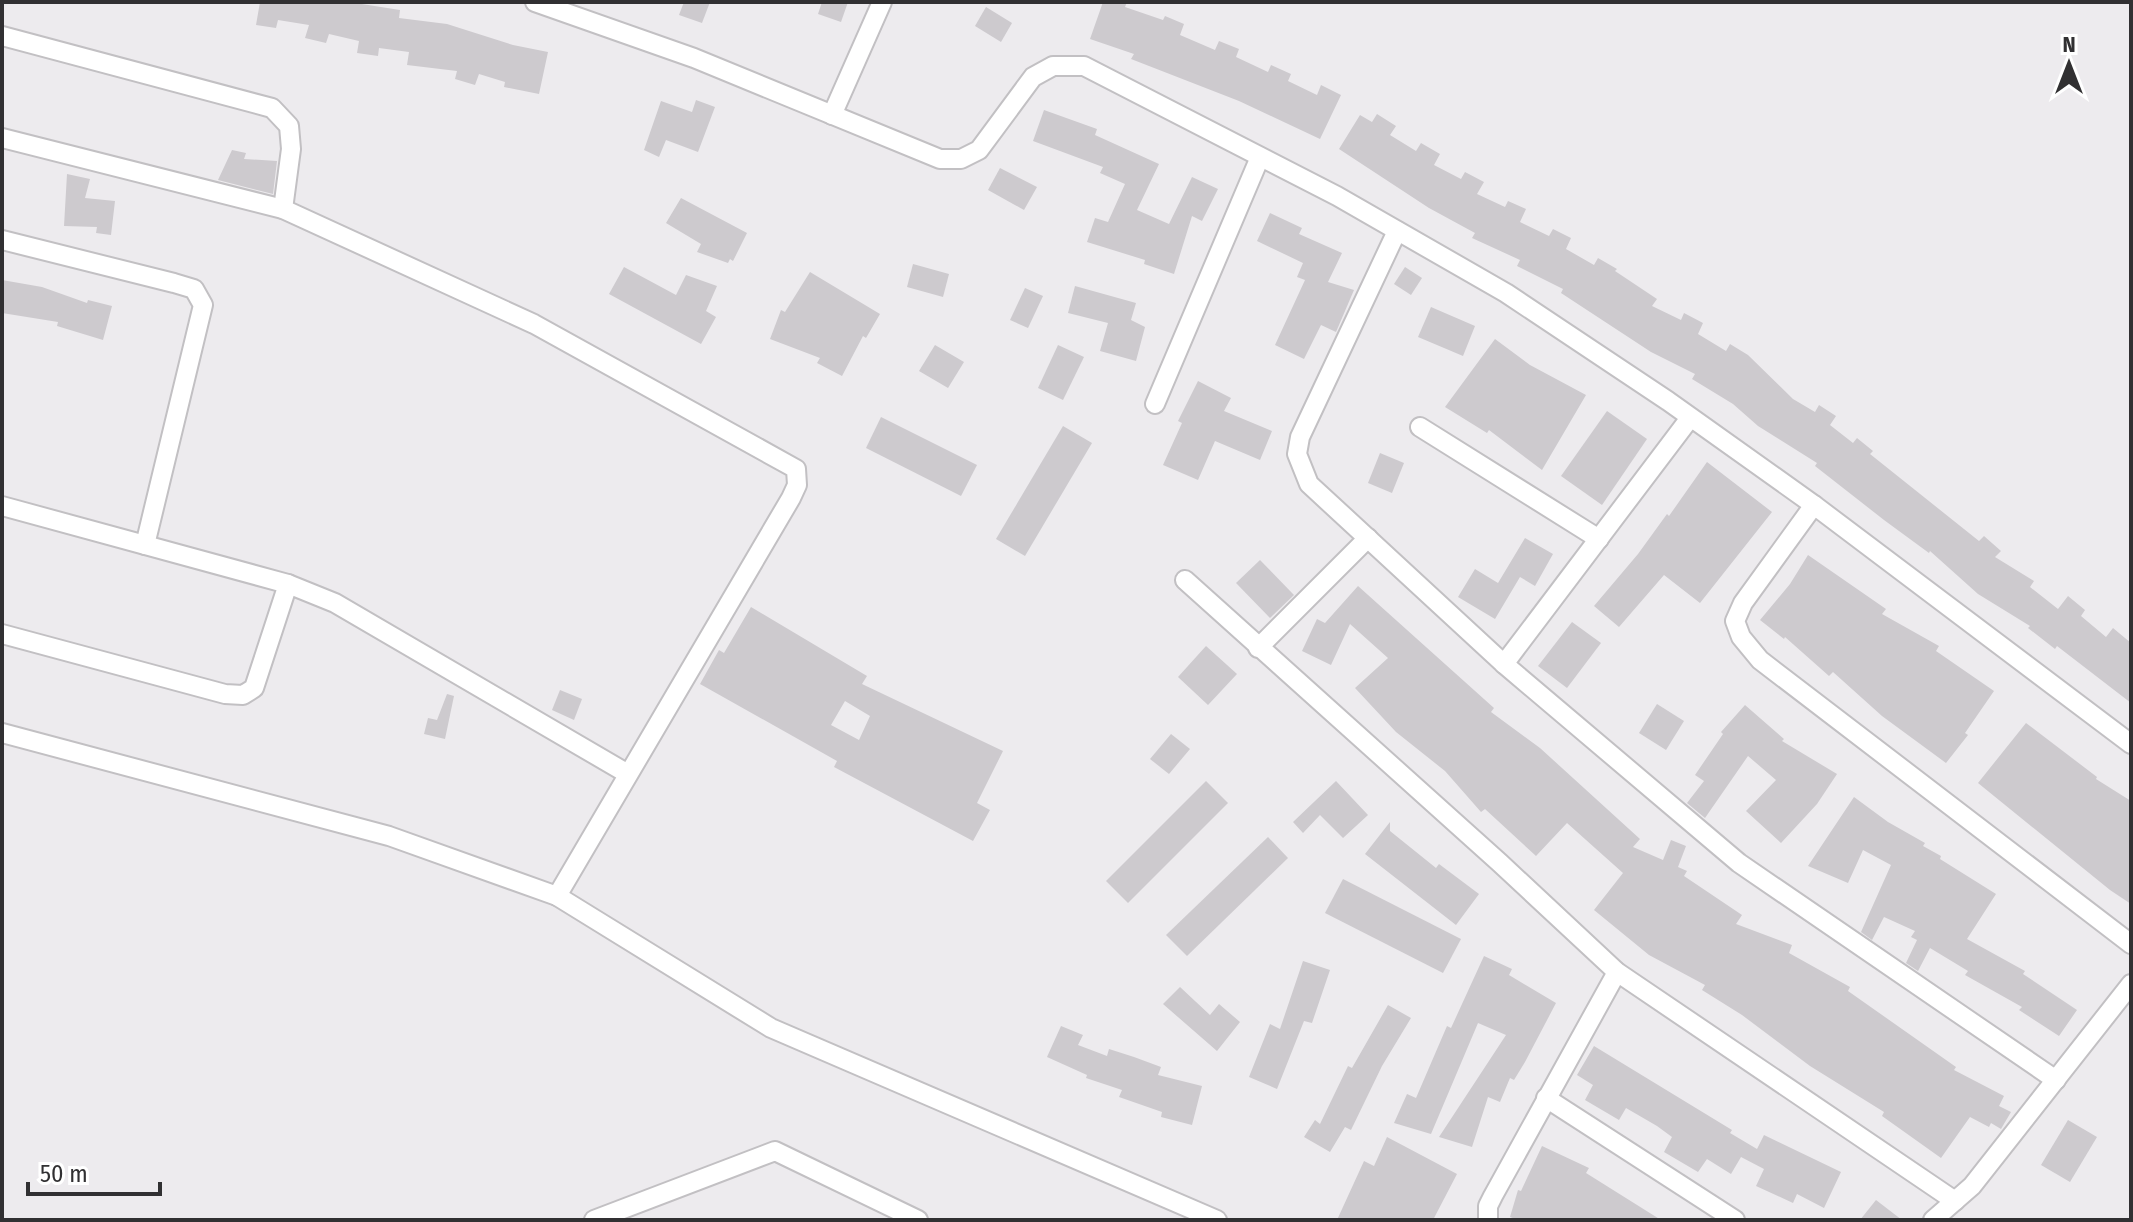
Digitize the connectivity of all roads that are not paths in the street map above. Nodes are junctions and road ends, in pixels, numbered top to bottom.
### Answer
1 (535, 2) edge
2 (882, 2) edge
3 (2, 36) edge
4 (832, 115) junction
5 (2, 138) edge
6 (1260, 157) junction
7 (283, 209) junction
8 (1397, 231) junction
9 (2, 240) edge
10 (1155, 404) dead end
11 (1690, 418) junction
12 (1420, 427) dead end
13 (1814, 505) junction
14 (2, 506) edge
15 (1368, 538) junction
16 (1599, 539) junction
17 (145, 545) junction
18 (1185, 580) dead end
19 (288, 584) junction
20 (2, 634) edge
21 (1258, 648) junction
22 (1504, 664) junction
23 (2, 733) edge
24 (2131, 744) edge
25 (628, 774) junction
26 (557, 896) junction
27 (2131, 944) edge
28 (1617, 972) junction
29 (2131, 984) edge
30 (2056, 1080) junction
31 (1546, 1098) junction
32 (1955, 1201) junction
33 (594, 1220) edge
34 (918, 1220) edge
35 (1217, 1220) edge
36 (1488, 1220) edge
37 (1735, 1220) edge
38 (1933, 1220) edge

1 - 4 street
2 - 4 street
3 - 7 street
4 - 6 street
5 - 7 street
6 - 8 street
6 - 10 street
7 - 25 street
8 - 11 street
8 - 15 street
9 - 17 street
11 - 13 street
11 - 16 street
12 - 16 street
13 - 24 street
13 - 27 street
14 - 17 street
15 - 21 street
15 - 22 street
16 - 22 street
17 - 19 street
18 - 21 street
19 - 20 street
19 - 25 street
21 - 28 street
22 - 30 street
23 - 26 street
25 - 26 street
26 - 35 street
28 - 31 street
28 - 32 street
29 - 30 street
30 - 32 street
31 - 36 street
31 - 37 street
32 - 38 street
33 - 34 street

